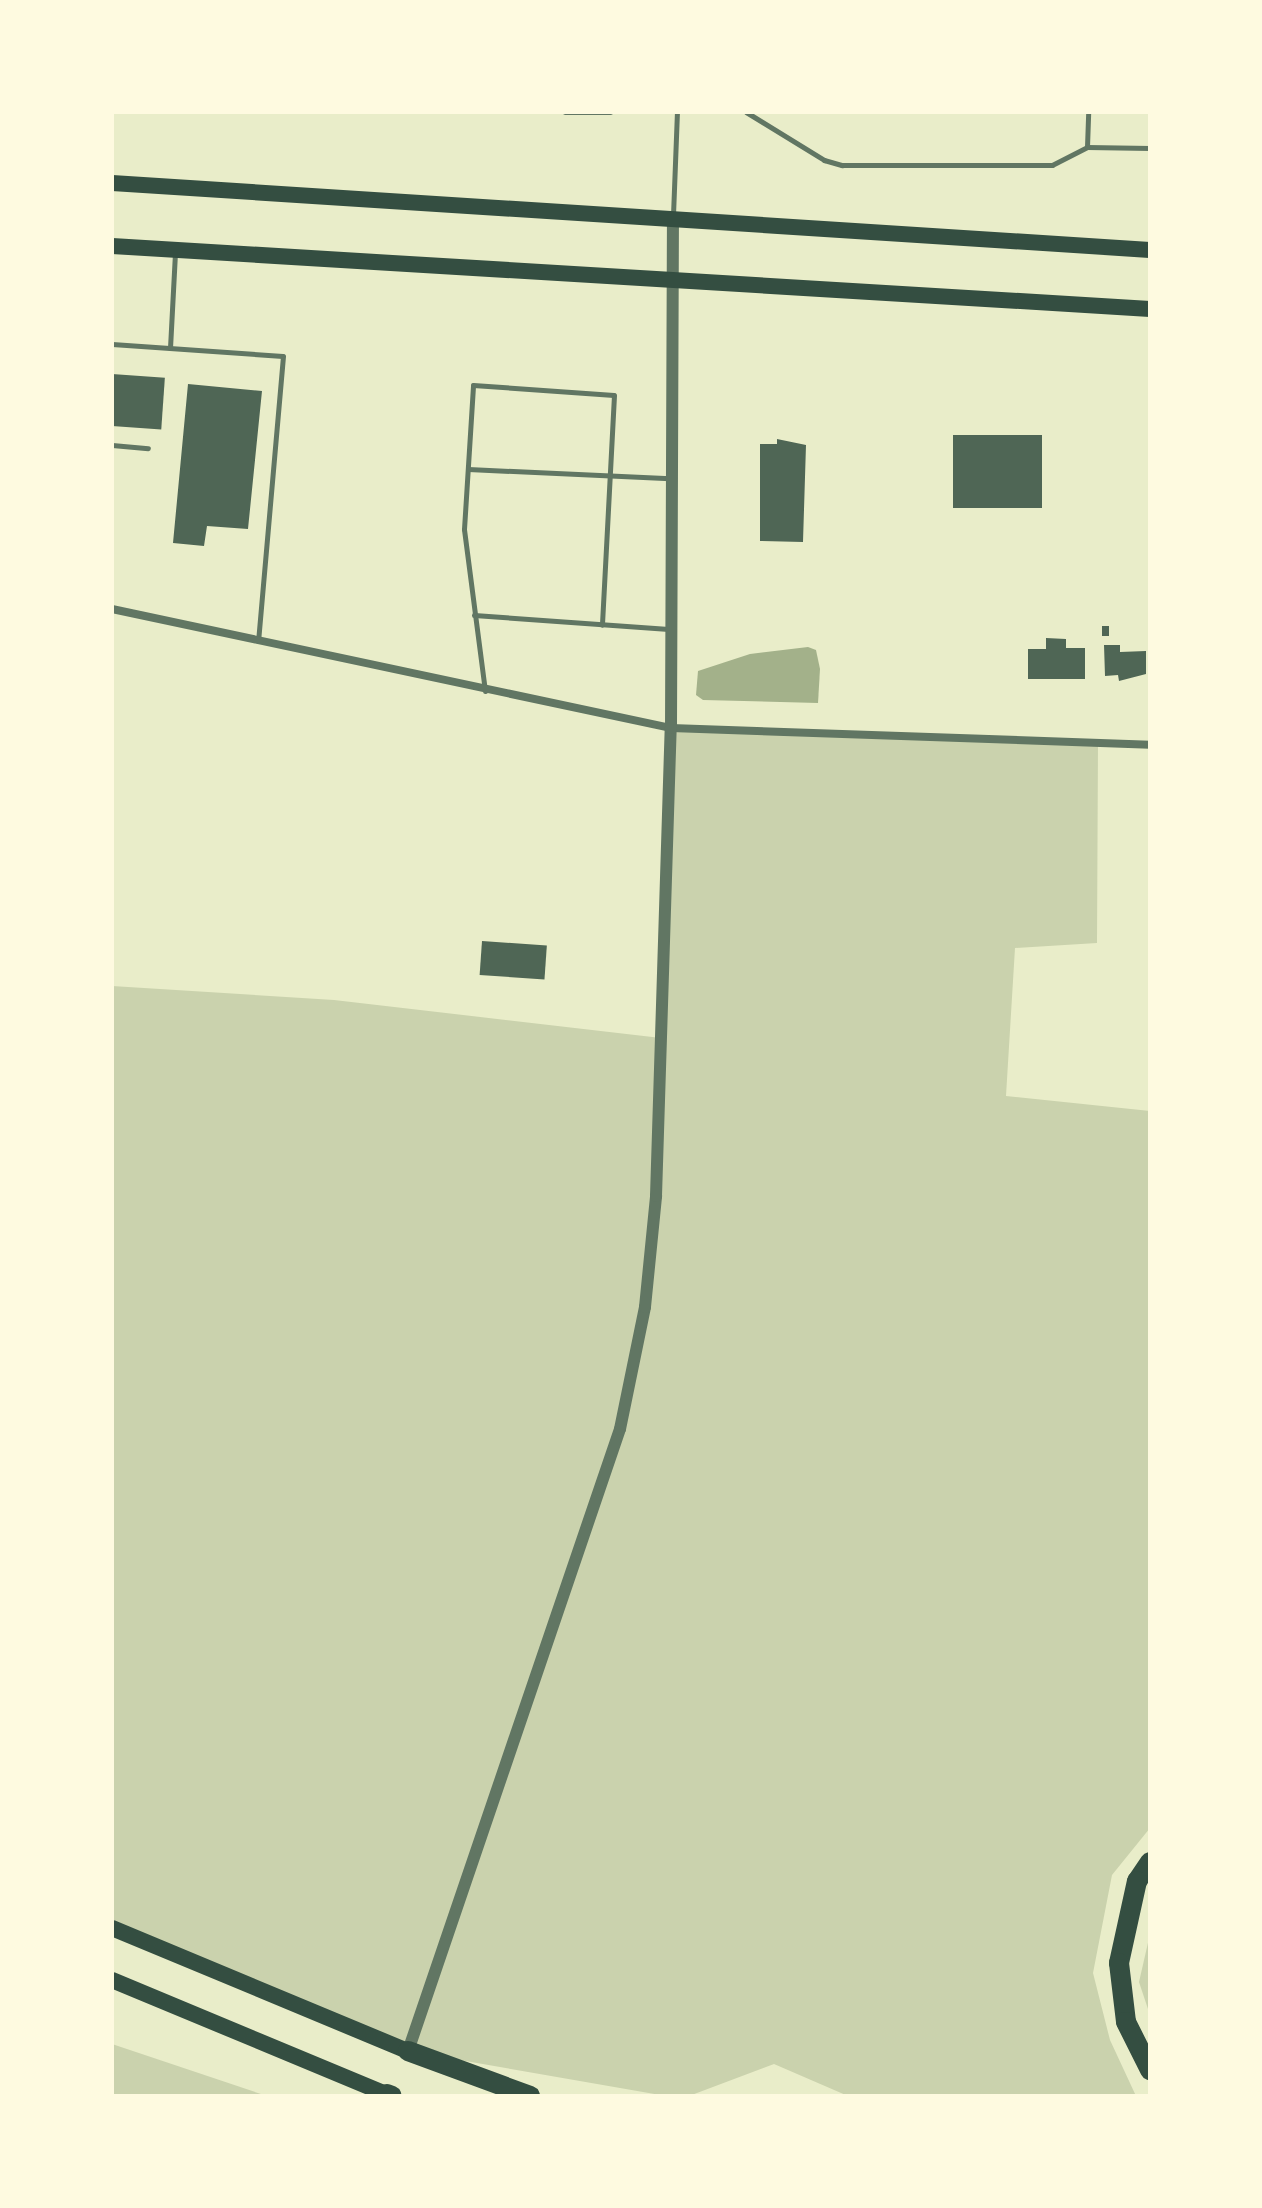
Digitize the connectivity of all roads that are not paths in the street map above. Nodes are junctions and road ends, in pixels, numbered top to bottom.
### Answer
1 (565, 112) edge
2 (610, 112) edge
3 (677, 112) edge
4 (746, 112) edge
5 (1088, 112) edge
6 (1087, 147) junction
7 (1150, 148) edge
8 (112, 183) edge
9 (673, 218) junction
10 (112, 246) edge
11 (175, 250) junction
12 (1150, 250) edge
13 (669, 280) junction
14 (1150, 309) edge
15 (112, 344) edge
16 (170, 348) junction
17 (112, 445) edge
18 (148, 448) dead end
19 (468, 469) junction
20 (608, 475) junction
21 (670, 478) junction
22 (112, 609) edge
23 (474, 615) junction
24 (602, 625) junction
25 (670, 629) junction
26 (258, 641) junction
27 (485, 692) junction
28 (671, 728) junction
29 (1150, 745) edge
30 (1150, 1862) edge
31 (112, 1928) edge
32 (112, 1980) edge
33 (408, 2051) junction
34 (1150, 2070) edge
35 (390, 2095) edge
36 (530, 2096) edge

1 - 2 lane
3 - 9 lane
4 - 6 lane
5 - 6 lane
6 - 7 lane
8 - 9 main road
9 - 12 main road
9 - 13 street
10 - 11 main road
11 - 13 main road
11 - 16 lane
13 - 14 main road
13 - 21 street
15 - 16 lane
16 - 26 lane
17 - 18 lane
19 - 20 lane
19 - 20 lane
19 - 23 lane
20 - 21 lane
20 - 24 lane
21 - 25 street
22 - 26 street
23 - 24 lane
23 - 27 lane
24 - 25 lane
25 - 28 street
26 - 27 street
27 - 28 street
28 - 29 street
28 - 33 street
30 - 34 highway
31 - 33 main road
32 - 35 main road
33 - 36 highway

